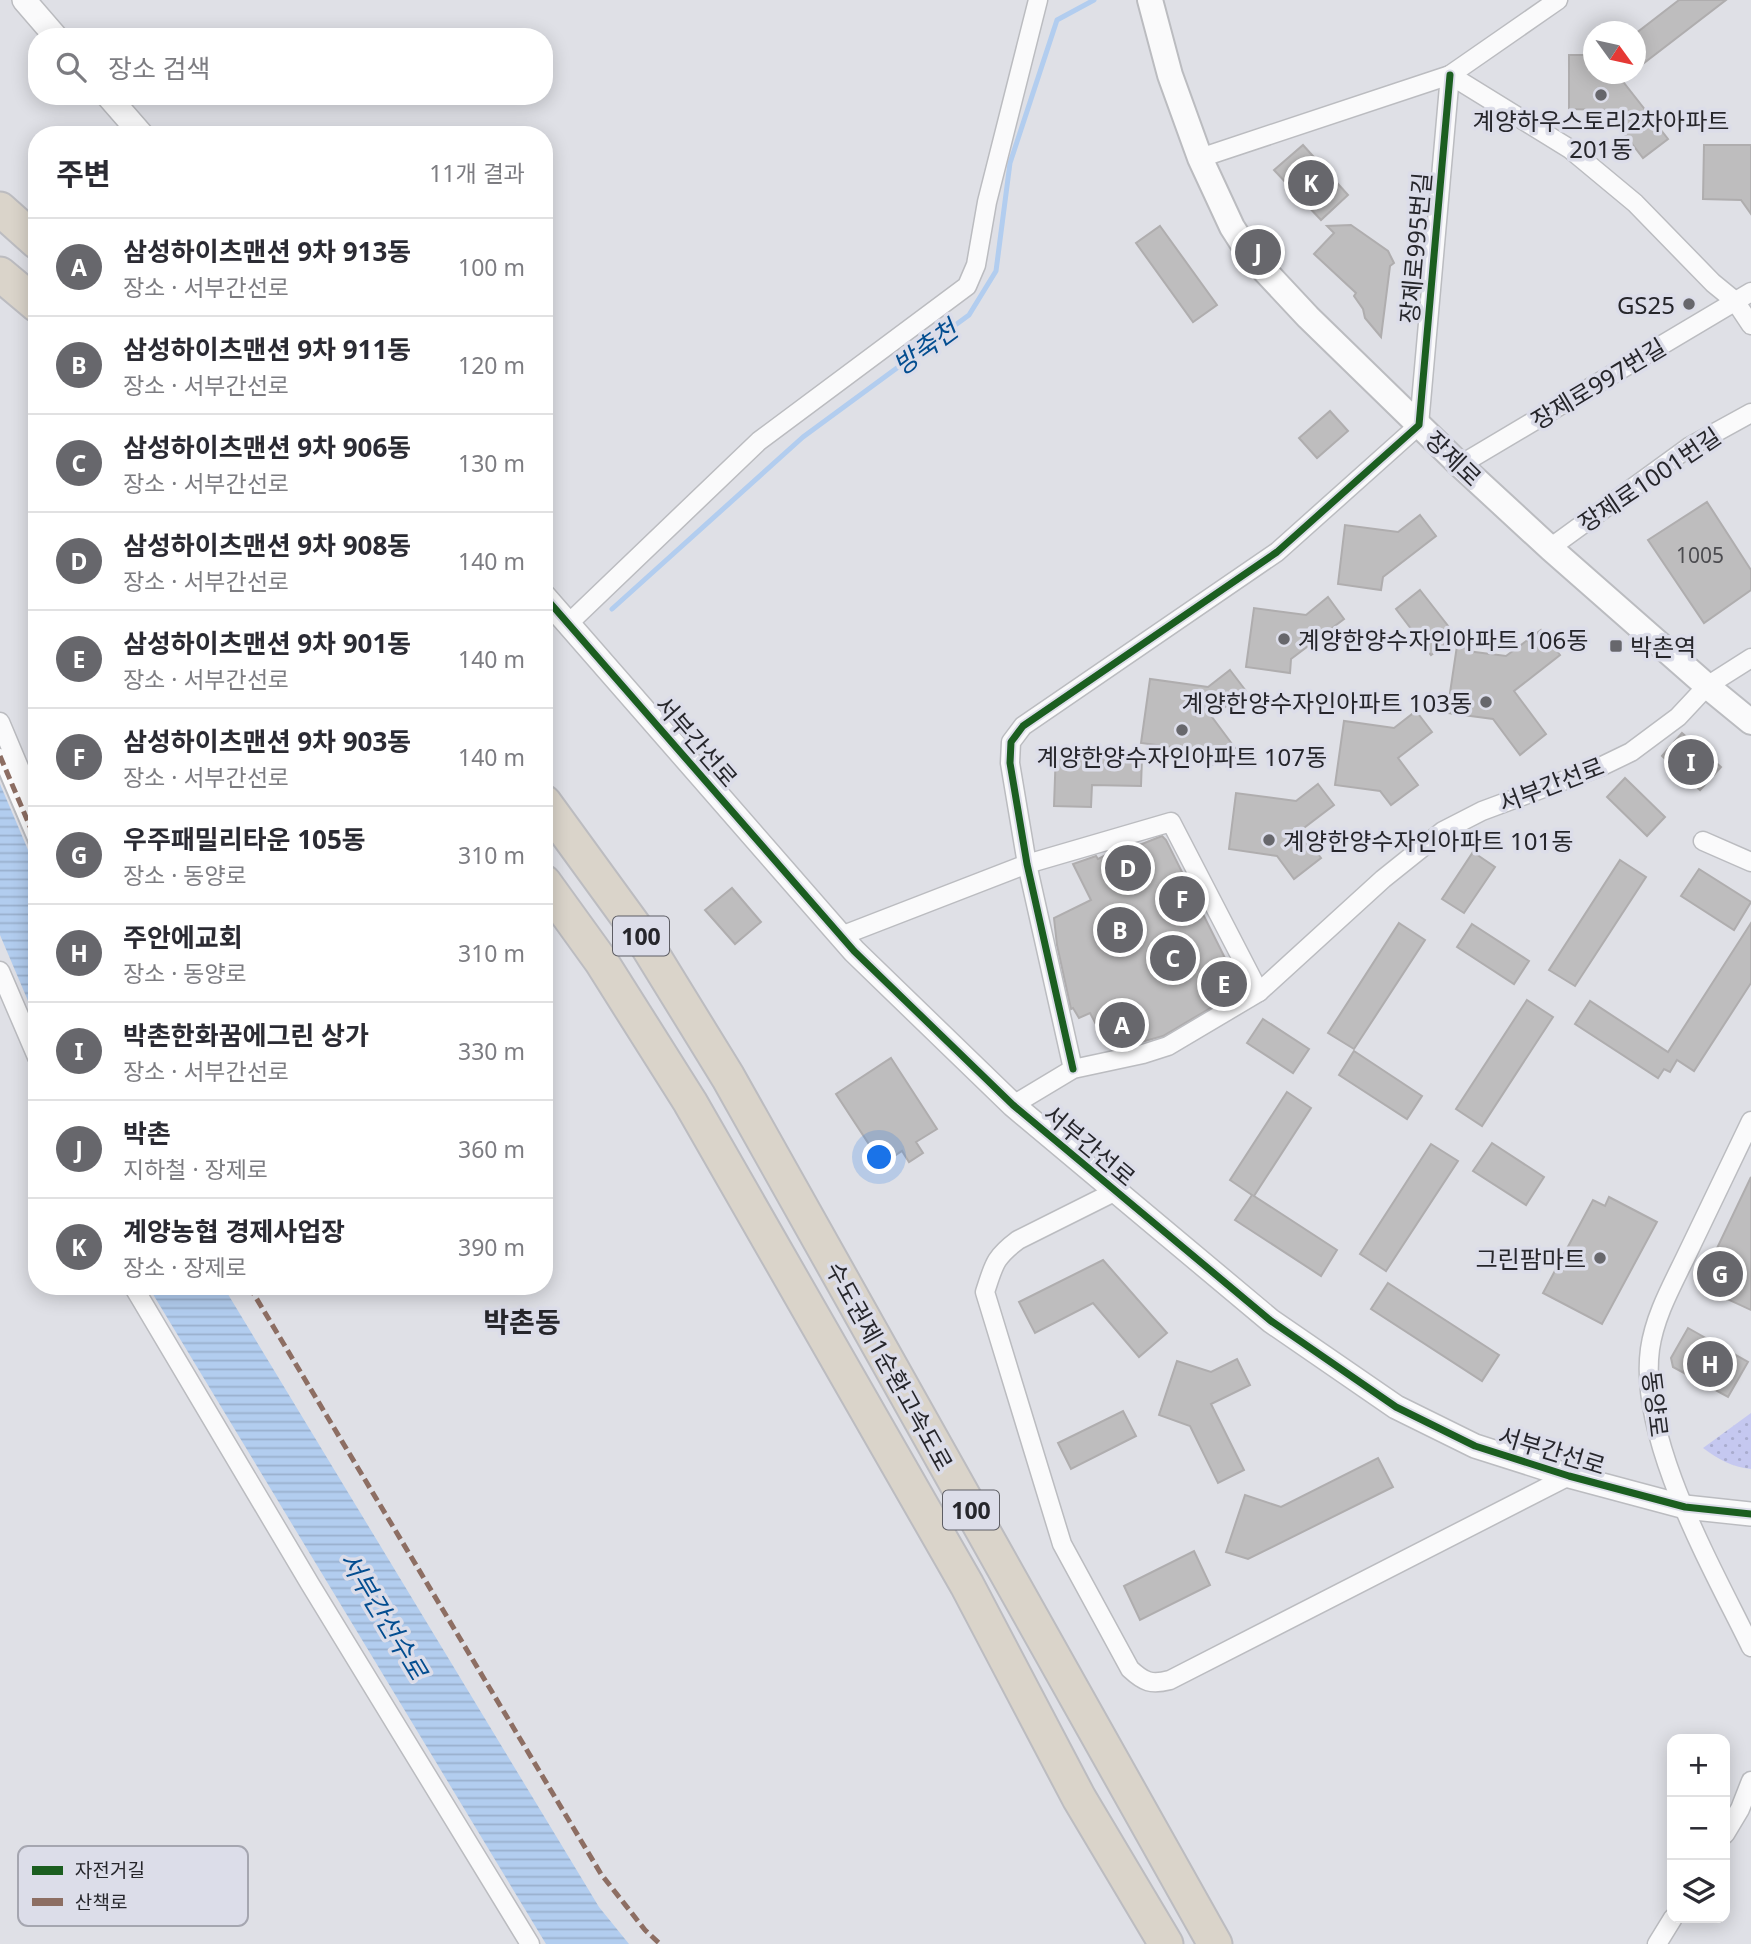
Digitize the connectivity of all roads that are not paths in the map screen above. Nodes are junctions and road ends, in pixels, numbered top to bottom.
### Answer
1 (24, 0) edge
2 (1038, 0) edge
3 (1150, 0) edge
4 (1558, 0) edge
5 (48, 28) edge
6 (1450, 75) junction
7 (116, 105) edge
8 (134, 126) edge
9 (1200, 158) junction
10 (0, 209) edge
11 (28, 234) edge
12 (0, 274) edge
13 (1743, 296) edge
14 (28, 297) edge
15 (1751, 325) edge
16 (1751, 413) edge
17 (1419, 425) junction
18 (1460, 465) junction
19 (1550, 548) junction
20 (553, 606) edge
21 (569, 624) junction
22 (1751, 658) edge
23 (1707, 686) junction
24 (0, 722) edge
25 (1751, 722) edge
26 (0, 756) edge
27 (28, 789) edge
28 (553, 814) edge
29 (28, 822) edge
30 (1703, 841) dead end
31 (1751, 862) edge
32 (1027, 864) junction
33 (553, 894) edge
34 (841, 936) junction
35 (0, 971) edge
36 (1259, 992) junction
37 (28, 1036) edge
38 (1073, 1069) junction
39 (1013, 1105) junction
40 (1751, 1121) edge
41 (1116, 1191) junction
42 (138, 1295) edge
43 (1569, 1476) junction
44 (1685, 1507) junction
45 (1751, 1514) edge
46 (1751, 1647) edge
47 (1751, 1781) edge
48 (1730, 1826) edge
49 (1670, 1923) edge
50 (530, 1944) edge
51 (1166, 1944) edge
52 (1215, 1944) edge
53 (1657, 1944) edge

1 - 5 street
2 - 21 street
3 - 9 main road, 장제로
4 - 6 street
6 - 9 street
6 - 13 street
6 - 17 street, 장제로995번길
7 - 8 street
9 - 17 main road, 장제로
10 - 11 highway
12 - 14 highway
13 - 15 street
13 - 18 street, 장제로997번길
16 - 19 street, 장제로1001번길
17 - 18 main road, 장제로
17 - 32 street, 서부간선로
18 - 19 main road, 장제로
19 - 23 main road, 장제로
20 - 21 street, 서부간선로
21 - 34 street, 서부간선로
22 - 23 street, 서부간선로
23 - 25 main road, 장제로
23 - 36 street, 서부간선로
24 - 27 street
26 - 29 street
28 - 52 highway, 수도권제1순환고속도로 / 100
30 - 31 street
32 - 34 street
32 - 36 street
32 - 38 street, 서부간선로
33 - 51 highway, 수도권제1순환고속도로 / 100
34 - 39 street, 서부간선로
35 - 37 street
36 - 38 street, 서부간선로
38 - 39 street, 서부간선로
39 - 41 street, 서부간선로
40 - 44 street, 동양로
41 - 43 street, 서부간선로
41 - 43 street
42 - 50 street
43 - 44 street, 서부간선로
44 - 45 street, 서부간선로
44 - 46 street, 동양로
47 - 48 street
49 - 53 street

